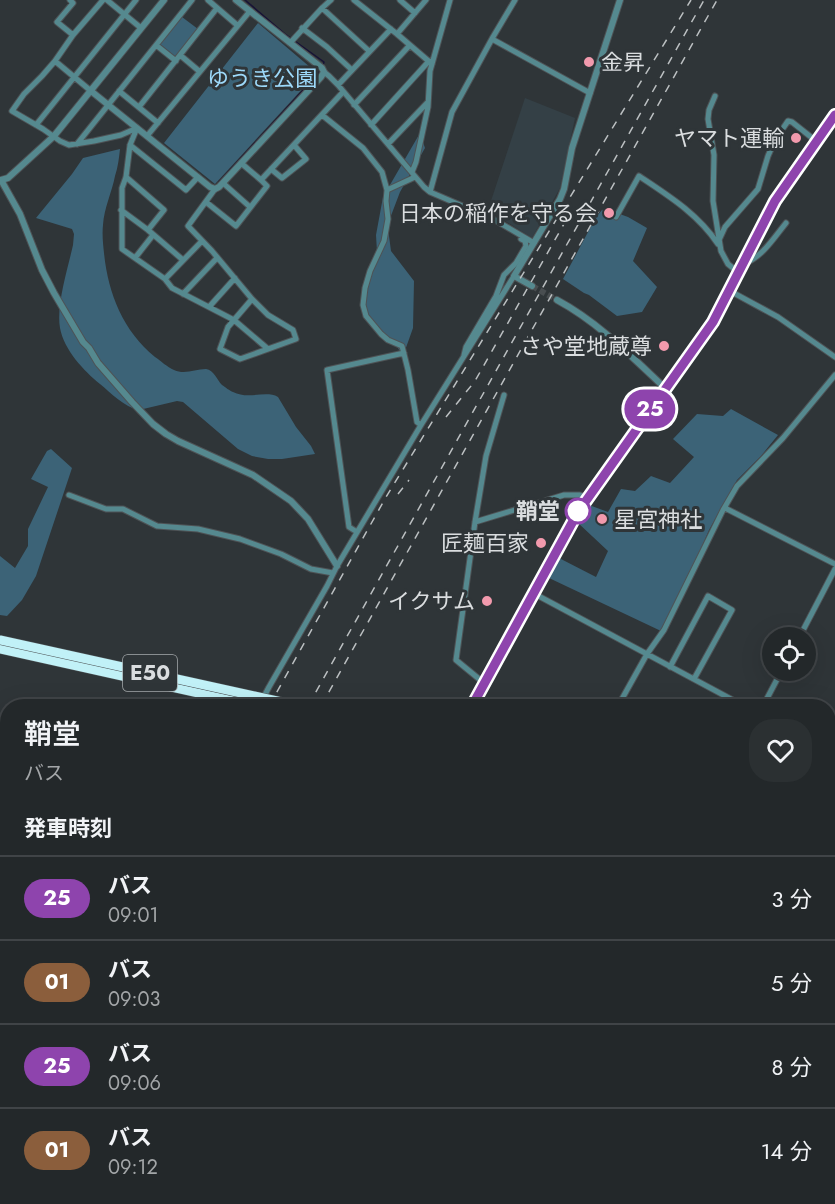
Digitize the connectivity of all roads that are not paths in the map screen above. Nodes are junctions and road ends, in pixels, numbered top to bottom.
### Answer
1 (70, 0) edge
2 (105, 0) edge
3 (136, 0) edge
4 (164, 0) edge
5 (192, 0) edge
6 (208, 0) edge
7 (236, 0) edge
8 (332, 0) edge
9 (354, 0) edge
10 (400, 0) edge
11 (426, 0) edge
12 (450, 0) edge
13 (515, 0) edge
14 (618, 1) edge
15 (217, 8) junction
16 (322, 8) junction
17 (250, 11) junction
18 (415, 13) junction
19 (125, 15) junction
20 (237, 25) junction
21 (141, 28) junction
22 (302, 28) junction
23 (391, 28) junction
24 (397, 34) junction
25 (73, 35) junction
26 (492, 39) junction
27 (290, 43) junction
28 (156, 45) junction
29 (410, 45) junction
30 (369, 51) junction
31 (180, 55) junction
32 (54, 61) junction
33 (176, 61) junction
34 (430, 63) junction
35 (352, 70) junction
36 (199, 71) junction
37 (324, 72) junction
38 (74, 77) junction
39 (338, 85) junction
40 (91, 91) junction
41 (119, 91) junction
42 (343, 92) junction
43 (590, 93) junction
44 (715, 96) dead end
45 (429, 100) junction
46 (108, 104) junction
47 (354, 105) junction
48 (139, 107) junction
49 (322, 115) junction
50 (835, 115) edge
51 (158, 123) junction
52 (371, 124) junction
53 (36, 125) junction
54 (137, 128) junction
55 (54, 136) junction
56 (147, 136) junction
57 (816, 141) junction
58 (77, 144) junction
59 (388, 144) junction
60 (130, 145) junction
61 (294, 145) junction
62 (241, 163) junction
63 (271, 169) junction
64 (413, 175) junction
65 (126, 177) junction
66 (198, 177) junction
67 (0, 180) edge
68 (261, 180) junction
69 (223, 183) junction
70 (215, 189) junction
71 (387, 190) junction
72 (430, 192) junction
73 (206, 202) junction
74 (250, 207) junction
75 (121, 210) junction
76 (484, 215) junction
77 (616, 217) dead end
78 (786, 223) dead end
79 (148, 230) junction
80 (153, 235) junction
81 (202, 241) junction
82 (534, 243) junction
83 (719, 244) junction
84 (135, 258) junction
85 (217, 258) junction
86 (183, 260) junction
87 (741, 269) junction
88 (514, 276) junction
89 (235, 278) junction
90 (165, 279) junction
91 (532, 286) tunnel mouth
92 (730, 291) junction
93 (183, 294) junction
94 (252, 299) junction
95 (557, 300) tunnel mouth
96 (208, 307) junction
97 (234, 320) junction
98 (268, 349) junction
99 (404, 353) junction
100 (835, 357) edge
101 (461, 362) junction
102 (835, 375) edge
103 (665, 388) junction
104 (504, 394) dead end
105 (421, 425) junction
106 (69, 495) dead end
107 (587, 498) junction
108 (724, 508) junction
109 (475, 522) junction
110 (357, 532) junction
111 (835, 564) edge
112 (337, 566) junction
113 (835, 569) edge
114 (333, 573) junction
115 (533, 593) junction
116 (805, 627) edge
117 (0, 640) edge
118 (0, 651) edge
119 (647, 654) junction
120 (670, 667) junction
121 (694, 679) junction
122 (776, 681) edge
123 (484, 683) junction
124 (216, 699) edge
125 (225, 699) edge
126 (262, 699) edge
127 (268, 699) edge
128 (476, 699) edge
129 (622, 699) edge
130 (731, 699) edge
131 (767, 699) edge

1 - 25 street
2 - 19 street
2 - 25 street
3 - 19 street
4 - 21 street
5 - 28 street
6 - 15 street
7 - 17 street
8 - 16 street
9 - 23 street
10 - 18 street
11 - 18 street
12 - 34 street
13 - 26 street
14 - 43 street
15 - 20 street
15 - 31 street
16 - 22 street
16 - 30 street
17 - 20 street
17 - 27 street
18 - 24 street
19 - 21 street
19 - 38 street
20 - 36 street
21 - 40 street
22 - 27 street
22 - 35 street
23 - 24 street
23 - 30 street
24 - 29 street
25 - 32 street
26 - 43 street
26 - 72 street
27 - 37 street
28 - 33 street
28 - 41 street
29 - 34 street
29 - 47 street
30 - 35 street
31 - 33 street
31 - 36 street
32 - 38 street
32 - 53 street
33 - 48 street
34 - 45 street
34 - 52 street
35 - 39 street
36 - 51 street
37 - 39 street
37 - 62 street
38 - 40 street
38 - 53 street
39 - 42 street
40 - 46 street
40 - 55 street
41 - 46 street
41 - 48 street
42 - 47 street
42 - 49 street
43 - 82 street
44 - 83 street
45 - 59 street
45 - 64 street
46 - 54 street
46 - 58 street
47 - 52 street
48 - 51 street
49 - 61 street
49 - 71 street
50 - 57 highway
51 - 56 street
52 - 59 street
53 - 55 street
54 - 56 street
54 - 58 street
54 - 60 street
55 - 58 street
55 - 67 street
56 - 66 street
57 - 83 street
57 - 87 highway
59 - 64 street
60 - 65 street
60 - 66 street
61 - 63 street
61 - 63 street
62 - 68 street
62 - 69 street
63 - 68 street
64 - 71 street
64 - 72 street
65 - 75 street
65 - 79 street
66 - 70 street
67 - 112 street
68 - 74 street
69 - 70 street
69 - 74 street
70 - 73 street
71 - 99 street
72 - 76 street
73 - 74 street
73 - 81 street
75 - 79 street
75 - 84 street
76 - 82 street
76 - 101 street
77 - 83 street
78 - 87 street
79 - 80 street
80 - 84 street
80 - 86 street
81 - 85 street
81 - 86 street
82 - 88 street
83 - 87 street
84 - 90 street
85 - 89 street
85 - 93 street
86 - 90 street
87 - 92 highway
88 - 91 street
88 - 101 street
89 - 94 street
89 - 96 street
90 - 93 street
92 - 100 street
92 - 103 highway
93 - 96 street
94 - 97 street
94 - 98 street
95 - 103 street
96 - 97 street
97 - 98 street
97 - 98 street
99 - 105 street
99 - 110 street
101 - 105 street
102 - 108 street
103 - 107 highway
104 - 109 street
105 - 110 street
106 - 114 street
107 - 109 street
107 - 115 highway
108 - 111 street
108 - 119 street
109 - 123 street
110 - 112 street
112 - 114 street
113 - 116 street
114 - 126 street
115 - 119 street
115 - 123 highway
117 - 127 highway, E50, bridge
118 - 124 street
118 - 125 highway, E50
119 - 120 street
119 - 129 street
120 - 121 street
120 - 121 street
121 - 130 street
122 - 131 street
123 - 128 highway

